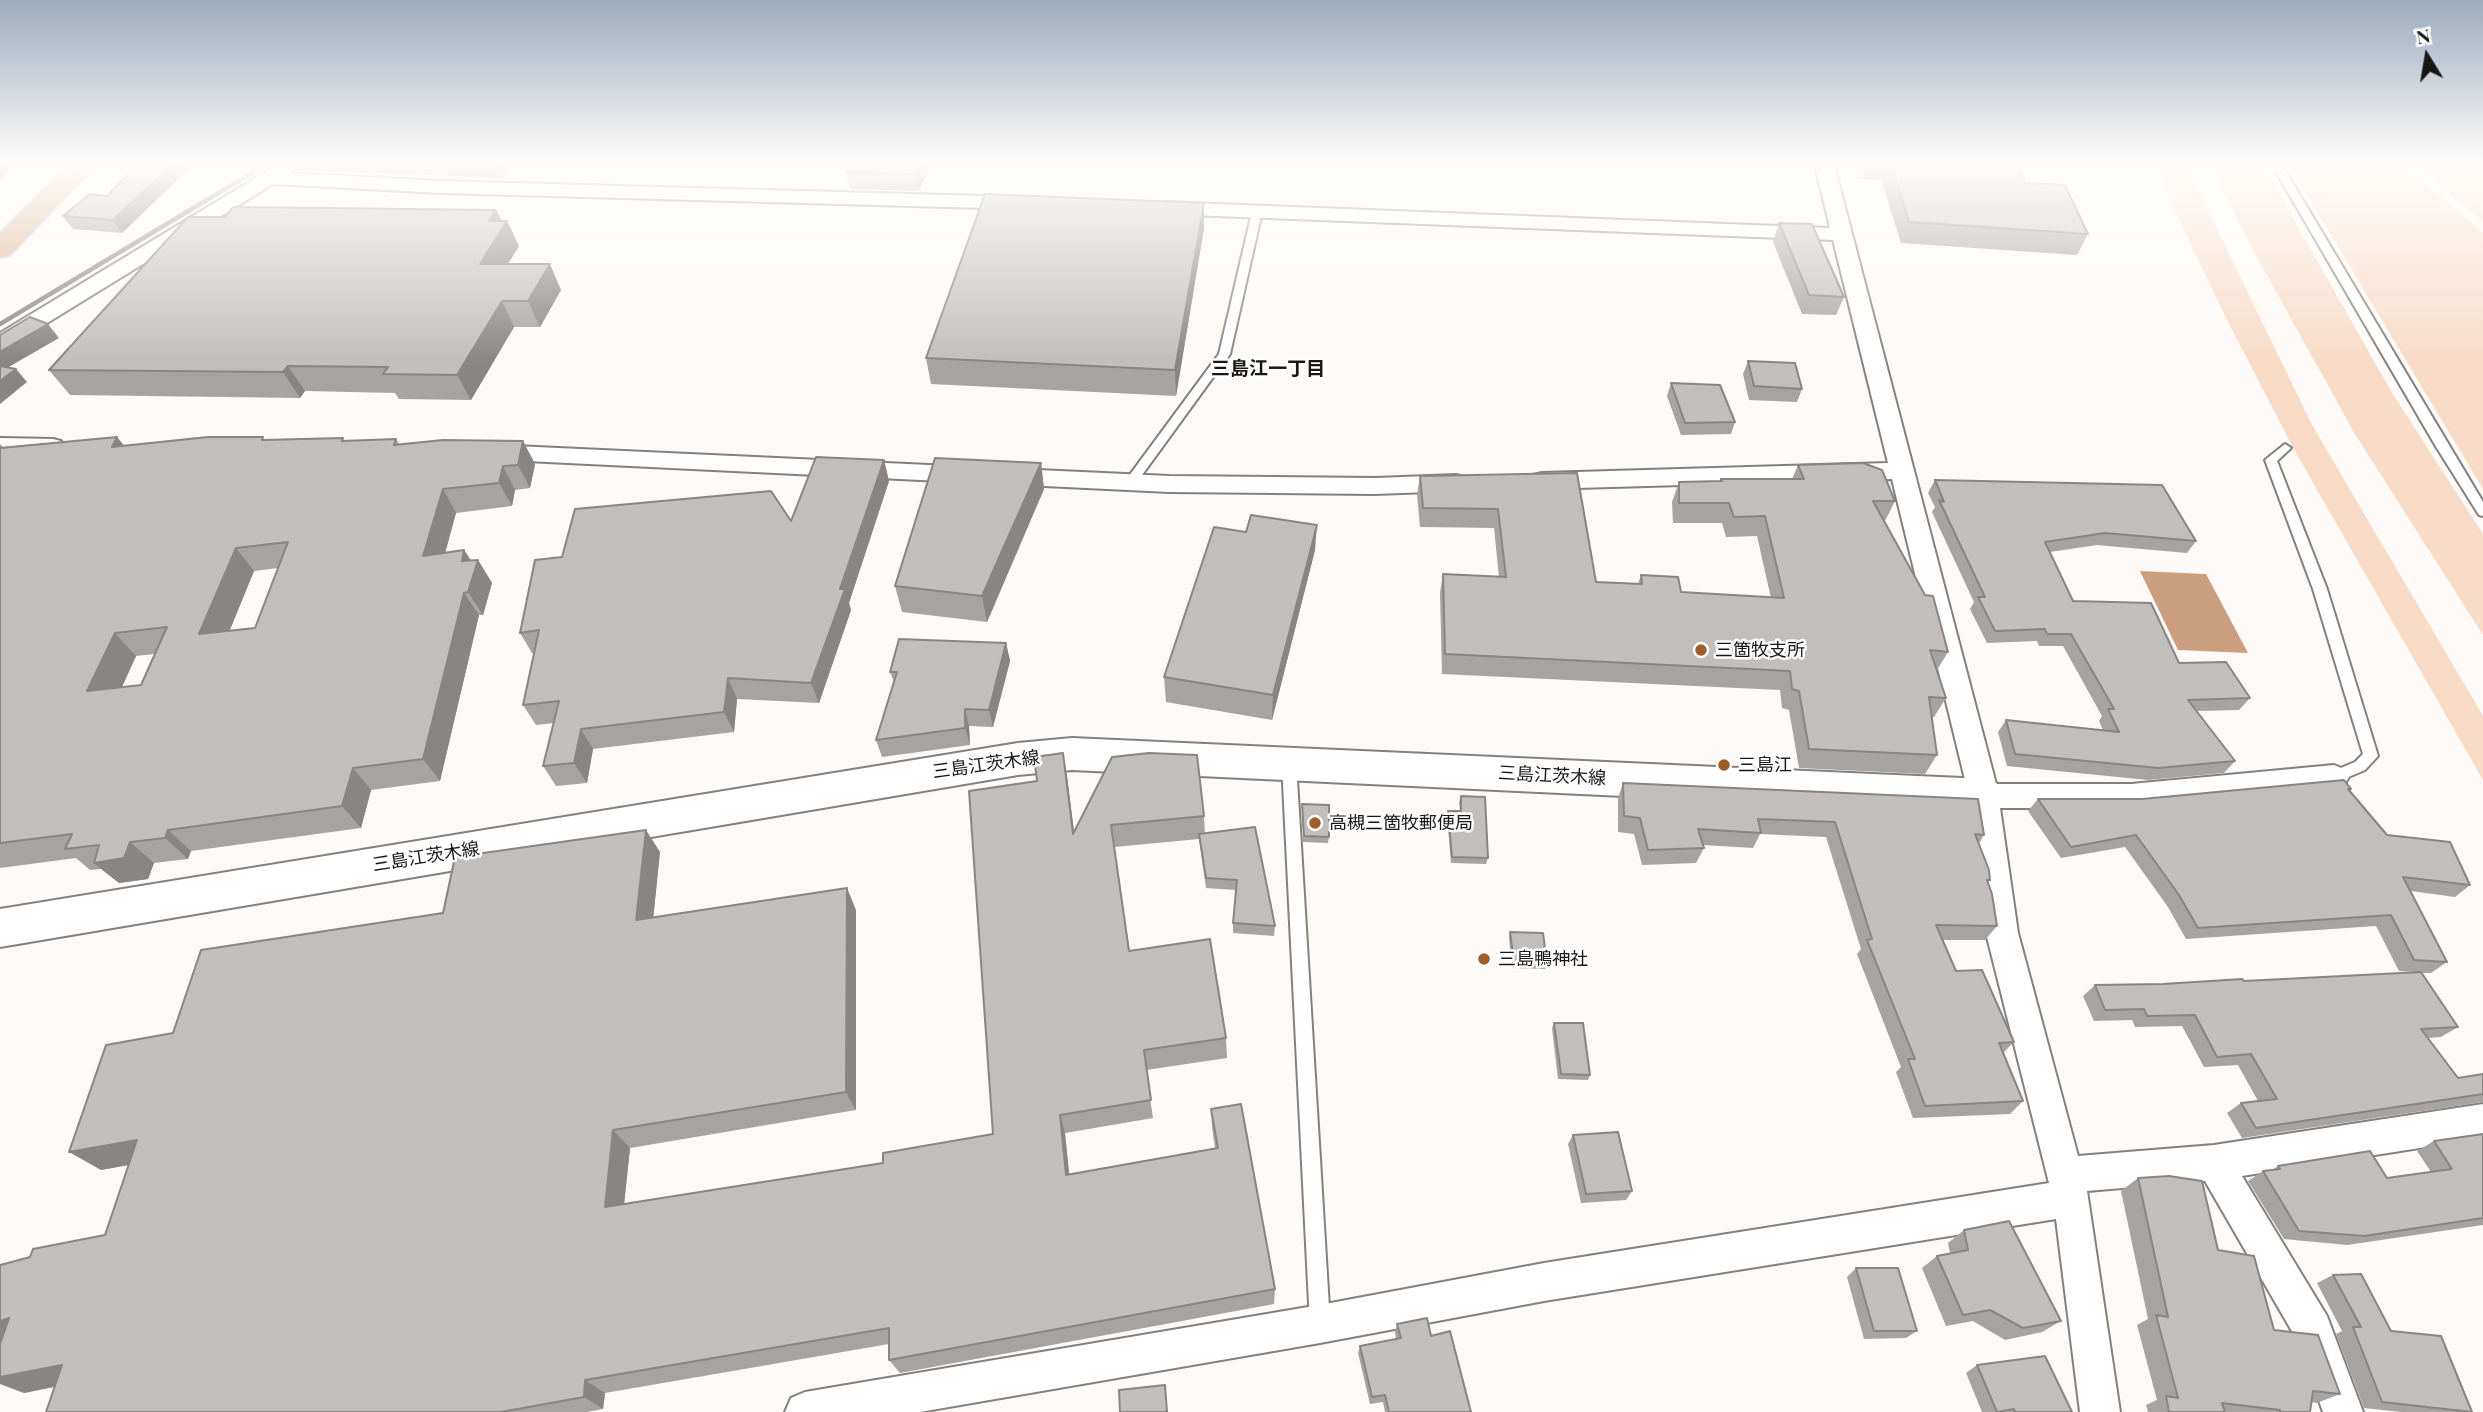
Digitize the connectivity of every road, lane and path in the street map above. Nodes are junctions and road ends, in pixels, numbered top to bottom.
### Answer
1 (18, 231) edge
2 (182, 231) edge
3 (1253, 231) edge
4 (1782, 231) edge
5 (2316, 231) edge
6 (1841, 233) joint
7 (0, 249) edge
8 (0, 342) edge
9 (0, 446) edge
10 (83, 447) edge
11 (2285, 449) dead end
12 (468, 453) edge
13 (1901, 471) junction
14 (1130, 482) junction
15 (1485, 482) edge
16 (1512, 482) edge
17 (2483, 512) edge
18 (1289, 763) junction
19 (2334, 777) joint
20 (1983, 796) junction
21 (0, 928) edge
22 (2483, 1121) edge
23 (2214, 1163) junction
24 (2068, 1186) junction
25 (1320, 1324) junction
26 (805, 1412) edge
27 (2100, 1412) edge
28 (2343, 1412) edge

1 - 7 main road
2 - 8 street
3 - 14 lane
4 - 6 street
5 - 17 lane
6 - 13 street
9 - 10 street
11 - 19 lane
12 - 14 street
13 - 16 street
13 - 20 street
14 - 15 street
18 - 20 main road, 三島江茨木線
18 - 21 main road, 三島江茨木線
18 - 25 lane
19 - 20 street
20 - 24 street
22 - 23 street
23 - 24 street
23 - 28 street
24 - 25 street
24 - 27 street
25 - 26 street

